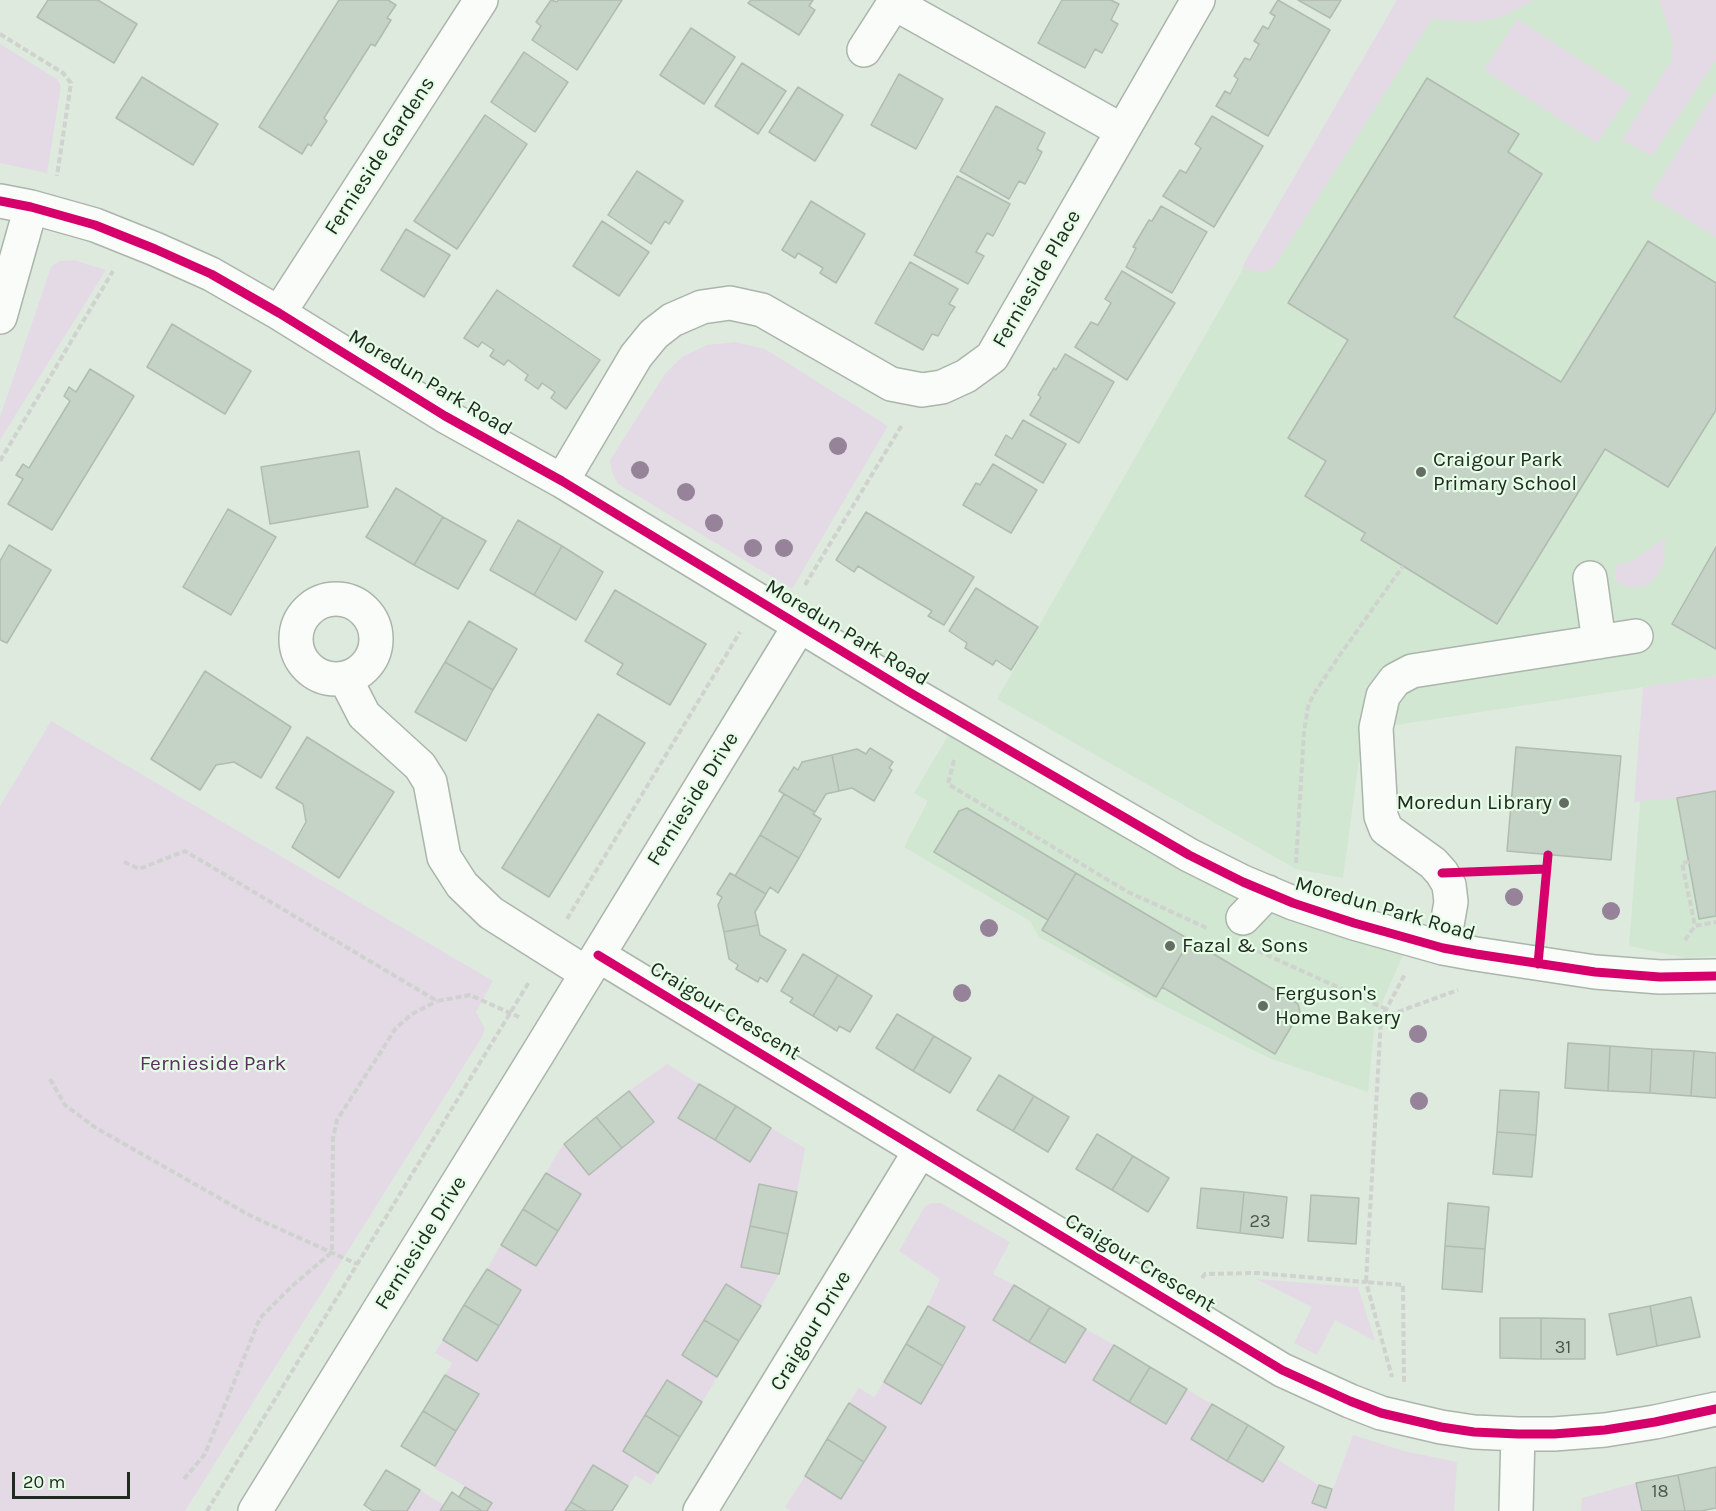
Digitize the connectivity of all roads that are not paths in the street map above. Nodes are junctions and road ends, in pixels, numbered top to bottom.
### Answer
1 (481, 0) edge
2 (1198, 0) edge
3 (895, 2) edge
4 (864, 50) dead end
5 (1121, 130) junction
6 (15, 204) edge
7 (279, 313) junction
8 (0, 317) edge
9 (562, 482) junction
10 (1590, 578) dead end
11 (782, 614) junction
12 (1636, 636) dead end
13 (1599, 642) junction
14 (345, 678) dead end
15 (1280, 897) junction
16 (1247, 933) road end
17 (1433, 945) junction
18 (592, 964) junction
19 (1716, 976) edge
20 (921, 1151) junction
21 (1716, 1409) edge
22 (1518, 1434) junction
23 (255, 1511) edge
24 (700, 1511) edge
25 (1516, 1511) edge

1 - 7 street, Fernieside Gardens
2 - 5 street, Fernieside Place
3 - 4 street
3 - 5 street
5 - 9 street, Fernieside Place
6 - 7 street, Moredun Park Road
6 - 8 street
7 - 9 street, Moredun Park Road
9 - 11 street, Moredun Park Road
10 - 13 street
11 - 15 street, Moredun Park Road
11 - 18 street, Fernieside Drive
12 - 13 street
13 - 17 street
14 - 18 street
15 - 16 street
15 - 17 street, Moredun Park Road
17 - 19 street, Moredun Park Road
18 - 20 street, Craigour Crescent
18 - 23 street, Fernieside Drive
20 - 22 street, Craigour Crescent
20 - 24 street, Craigour Drive
21 - 22 street, Craigour Crescent
22 - 25 street

